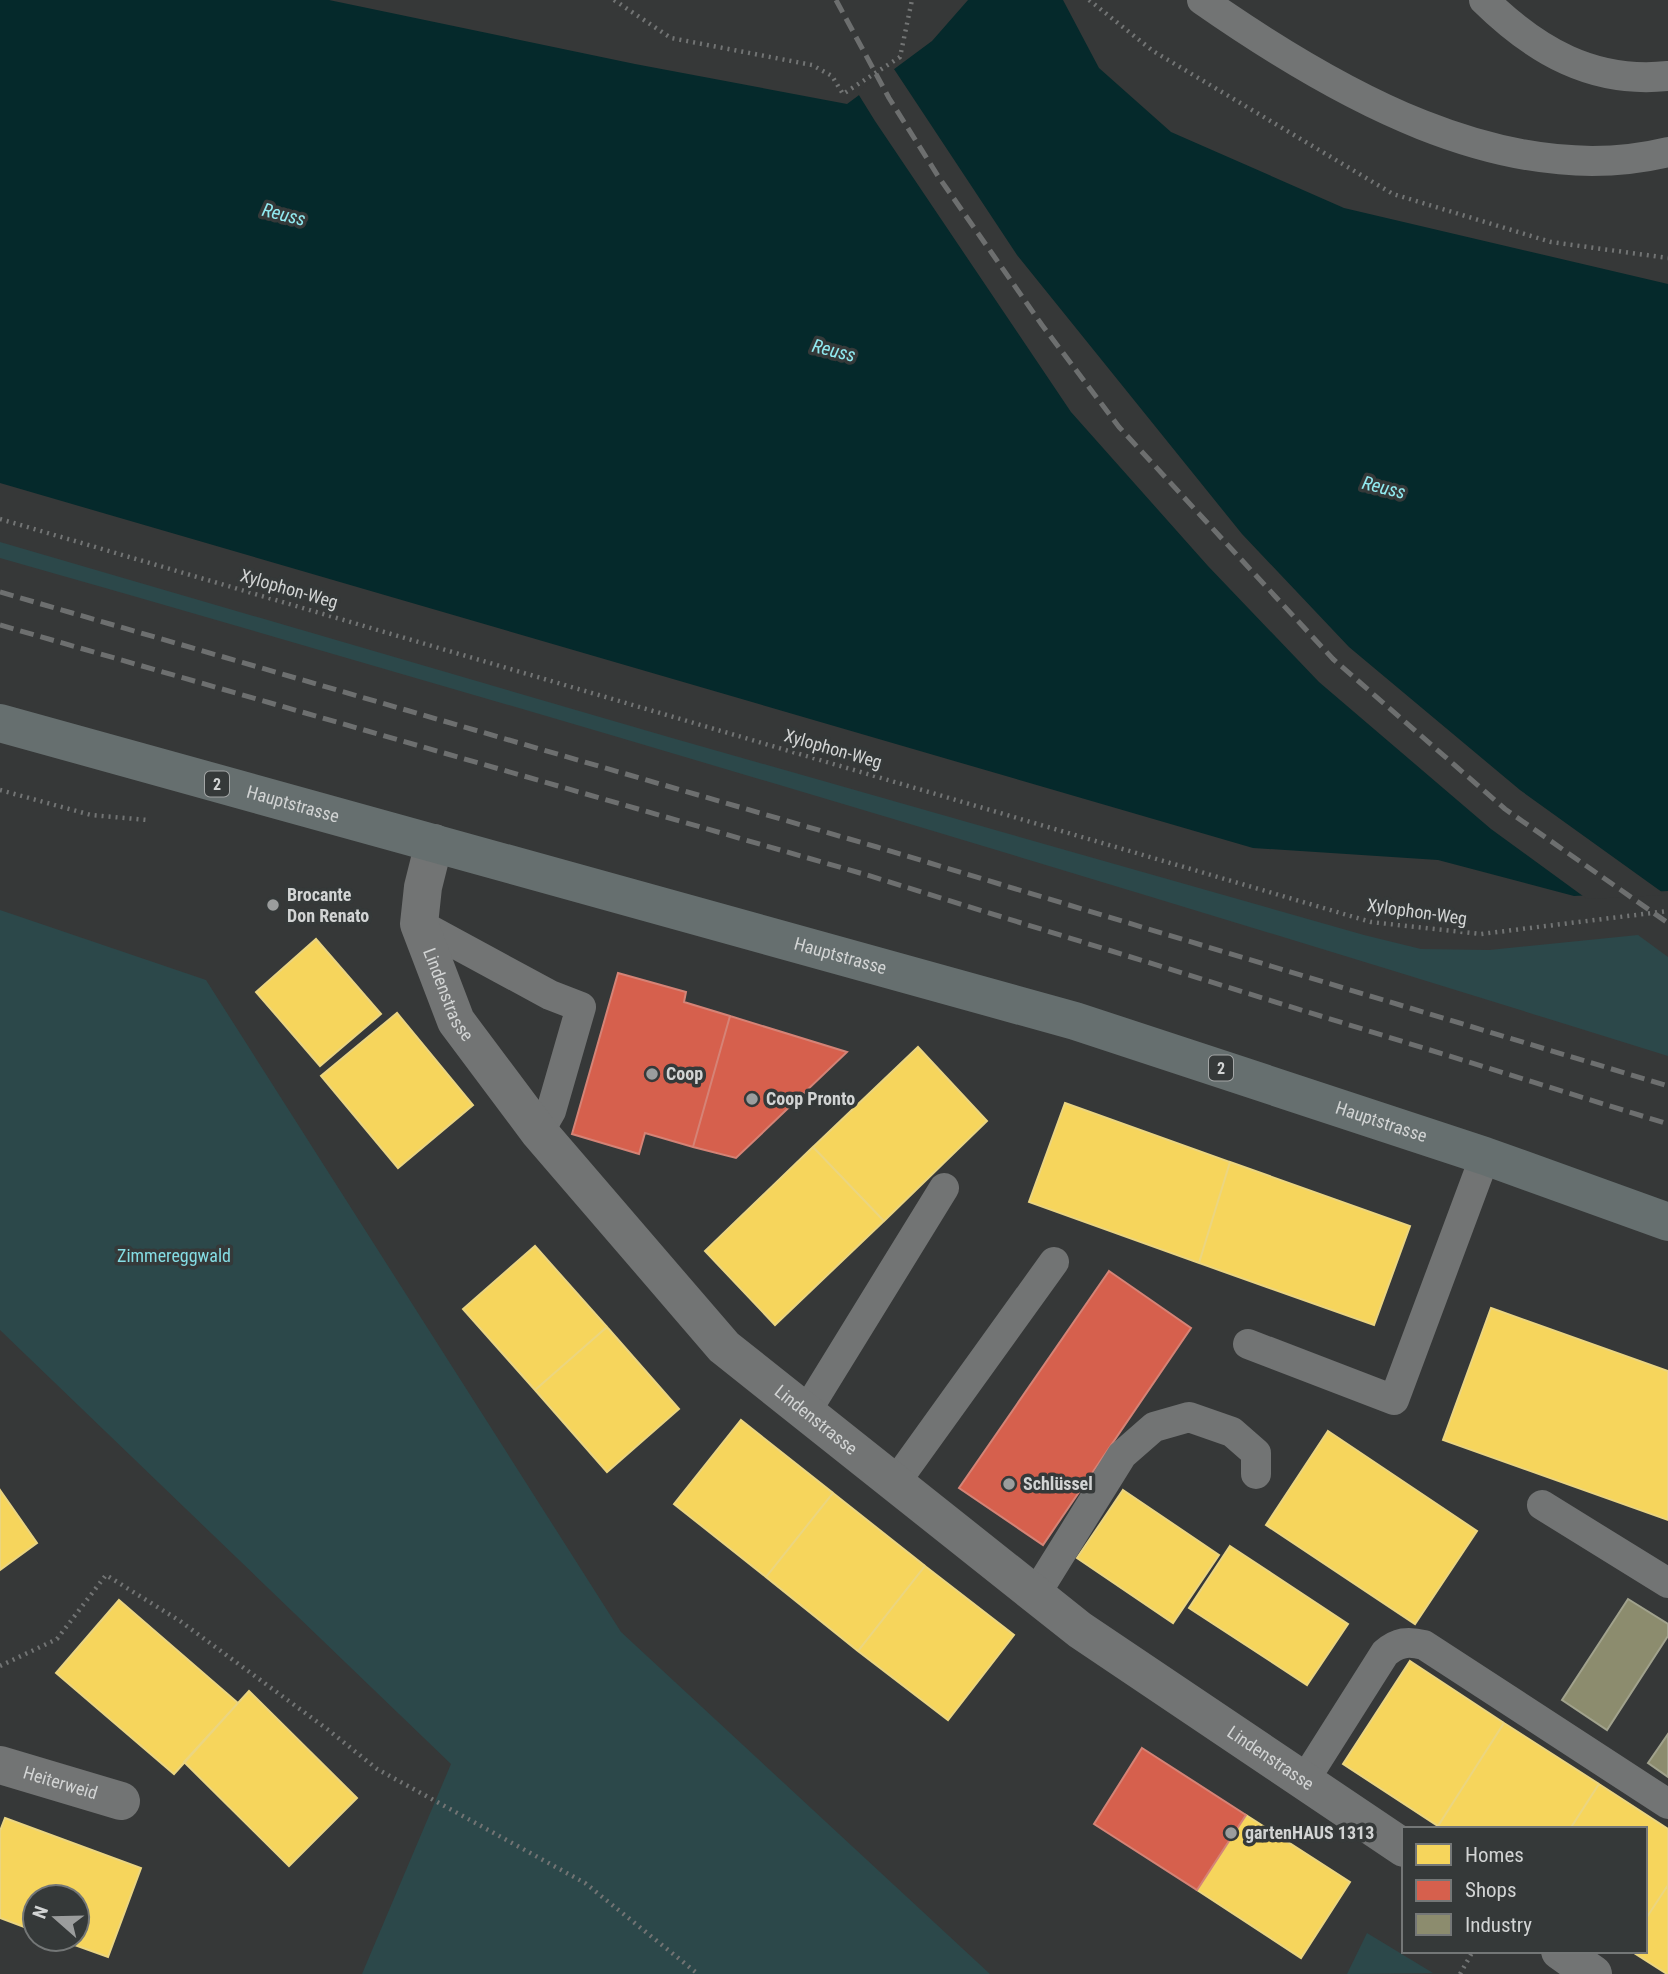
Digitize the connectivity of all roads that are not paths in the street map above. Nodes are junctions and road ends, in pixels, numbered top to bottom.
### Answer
1 (1202, 0) edge
2 (1484, 0) edge
3 (1668, 76) edge
4 (1668, 152) edge
5 (0, 723) edge
6 (434, 843) junction
7 (419, 924) junction
8 (539, 1132) junction
9 (1485, 1156) junction
10 (944, 1188) dead end
11 (1668, 1222) edge
12 (1054, 1262) dead end
13 (1248, 1344) dead end
14 (806, 1412) junction
15 (1256, 1475) dead end
16 (895, 1483) junction
17 (1542, 1505) dead end
18 (1668, 1583) edge
19 (1035, 1595) junction
20 (0, 1765) edge
21 (1304, 1781) junction
22 (121, 1801) dead end
23 (1668, 1804) edge
24 (1402, 1847) edge
25 (1563, 1953) edge
26 (1593, 1974) edge

1 - 4 lane
2 - 3 lane
5 - 6 main road, Hauptstrasse / 2
6 - 7 street, Lindenstrasse
6 - 9 main road, Hauptstrasse / 2
7 - 8 street, Lindenstrasse
7 - 8 lane
8 - 14 street, Lindenstrasse
9 - 11 main road, Hauptstrasse / 2
9 - 13 lane
10 - 14 lane
12 - 16 lane
14 - 16 street, Lindenstrasse
15 - 19 lane
16 - 19 street, Lindenstrasse
17 - 18 lane
19 - 21 street, Lindenstrasse
20 - 22 street, Heiterweid
21 - 23 lane
21 - 24 street, Lindenstrasse
25 - 26 street

